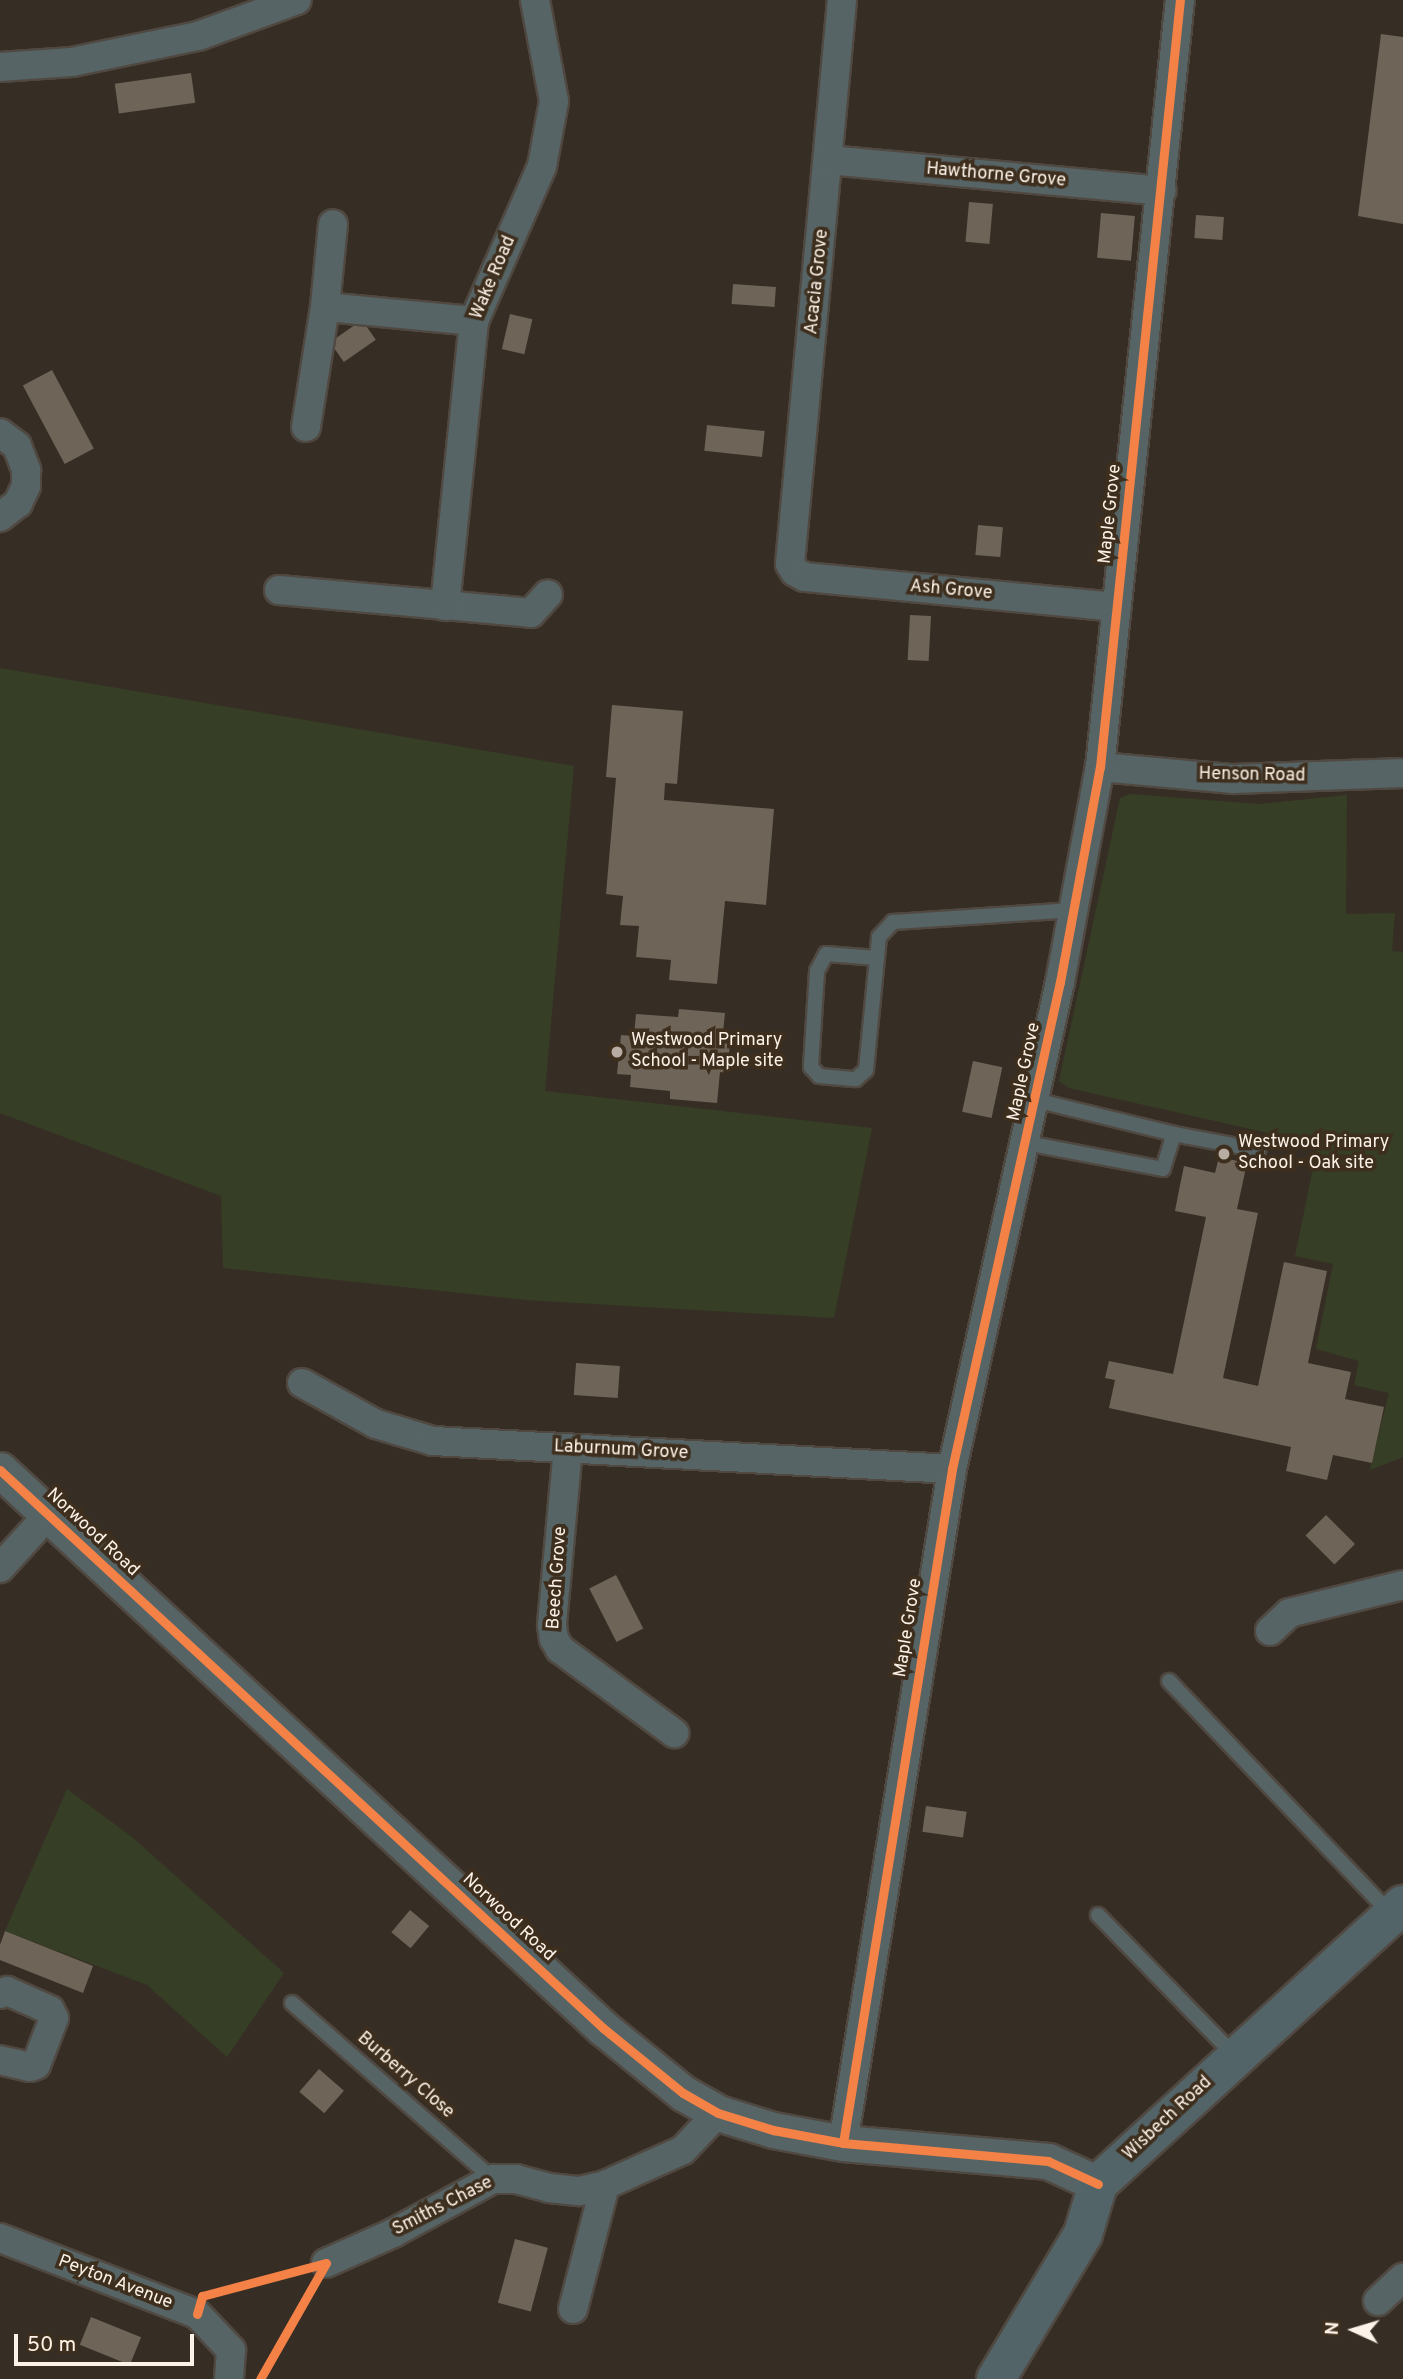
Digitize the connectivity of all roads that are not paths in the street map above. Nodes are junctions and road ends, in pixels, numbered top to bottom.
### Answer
1 (297, 0) edge
2 (535, 0) edge
3 (842, 0) edge
4 (1180, 0) edge
5 (0, 67) edge
6 (829, 160) junction
7 (1162, 191) junction
8 (333, 223) dead end
9 (325, 307) junction
10 (474, 321) junction
11 (306, 427) dead end
12 (0, 433) edge
13 (0, 517) edge
14 (790, 564) joint
15 (279, 590) dead end
16 (548, 594) dead end
17 (445, 606) junction
18 (1116, 607) junction
19 (1100, 768) junction
20 (1403, 774) edge
21 (1075, 910) junction
22 (877, 958) junction
23 (1035, 1100) junction
24 (1174, 1134) junction
25 (1026, 1143) junction
26 (1259, 1150) dead end
27 (302, 1383) dead end
28 (568, 1448) junction
29 (952, 1469) junction
30 (0, 1470) edge
31 (49, 1514) junction
32 (0, 1567) edge
33 (1403, 1585) edge
34 (1270, 1631) dead end
35 (1169, 1681) dead end
36 (674, 1733) dead end
37 (1397, 1910) edge
38 (1098, 1915) dead end
39 (0, 1994) edge
40 (292, 2003) dead end
41 (1236, 2057) junction
42 (1, 2065) edge
43 (718, 2113) junction
44 (843, 2143) junction
45 (493, 2179) junction
46 (1098, 2184) junction
47 (605, 2185) junction
48 (0, 2238) edge
49 (326, 2263) dead end
50 (1403, 2277) edge
51 (1378, 2301) dead end
52 (573, 2309) dead end
53 (229, 2379) edge
54 (996, 2379) edge

1 - 5 street
2 - 10 street, Wake Road
3 - 6 street, Acacia Grove
4 - 7 street, Maple Grove
6 - 7 street, Hawthorne Grove
6 - 14 street, Acacia Grove
7 - 18 street, Maple Grove
8 - 9 street
9 - 10 street
9 - 11 street
10 - 17 street, Wake Road
12 - 13 street
14 - 18 street, Ash Grove
15 - 17 street
16 - 17 street
18 - 19 street, Maple Grove
19 - 20 street, Henson Road
19 - 21 street, Maple Grove
21 - 22 lane
21 - 23 street, Maple Grove
22 - 22 lane
23 - 24 lane
23 - 25 street, Maple Grove
24 - 25 lane
24 - 26 lane
25 - 29 street, Maple Grove
27 - 28 street, Laburnum Grove
28 - 29 street, Laburnum Grove
28 - 36 street, Beech Grove
29 - 44 street, Maple Grove
30 - 31 street, Norwood Road
31 - 32 street
31 - 43 street, Norwood Road
33 - 34 street
35 - 37 lane
37 - 41 main road, Wisbech Road
38 - 41 lane
39 - 42 street
40 - 45 lane, Burberry Close
41 - 46 main road, Wisbech Road
43 - 44 street, Norwood Road
43 - 47 street, Smiths Chase
44 - 46 street, Norwood Road
45 - 47 street, Smiths Chase
45 - 49 street, Smiths Chase
46 - 54 main road
47 - 52 street
48 - 53 street, Peyton Avenue
50 - 51 street

